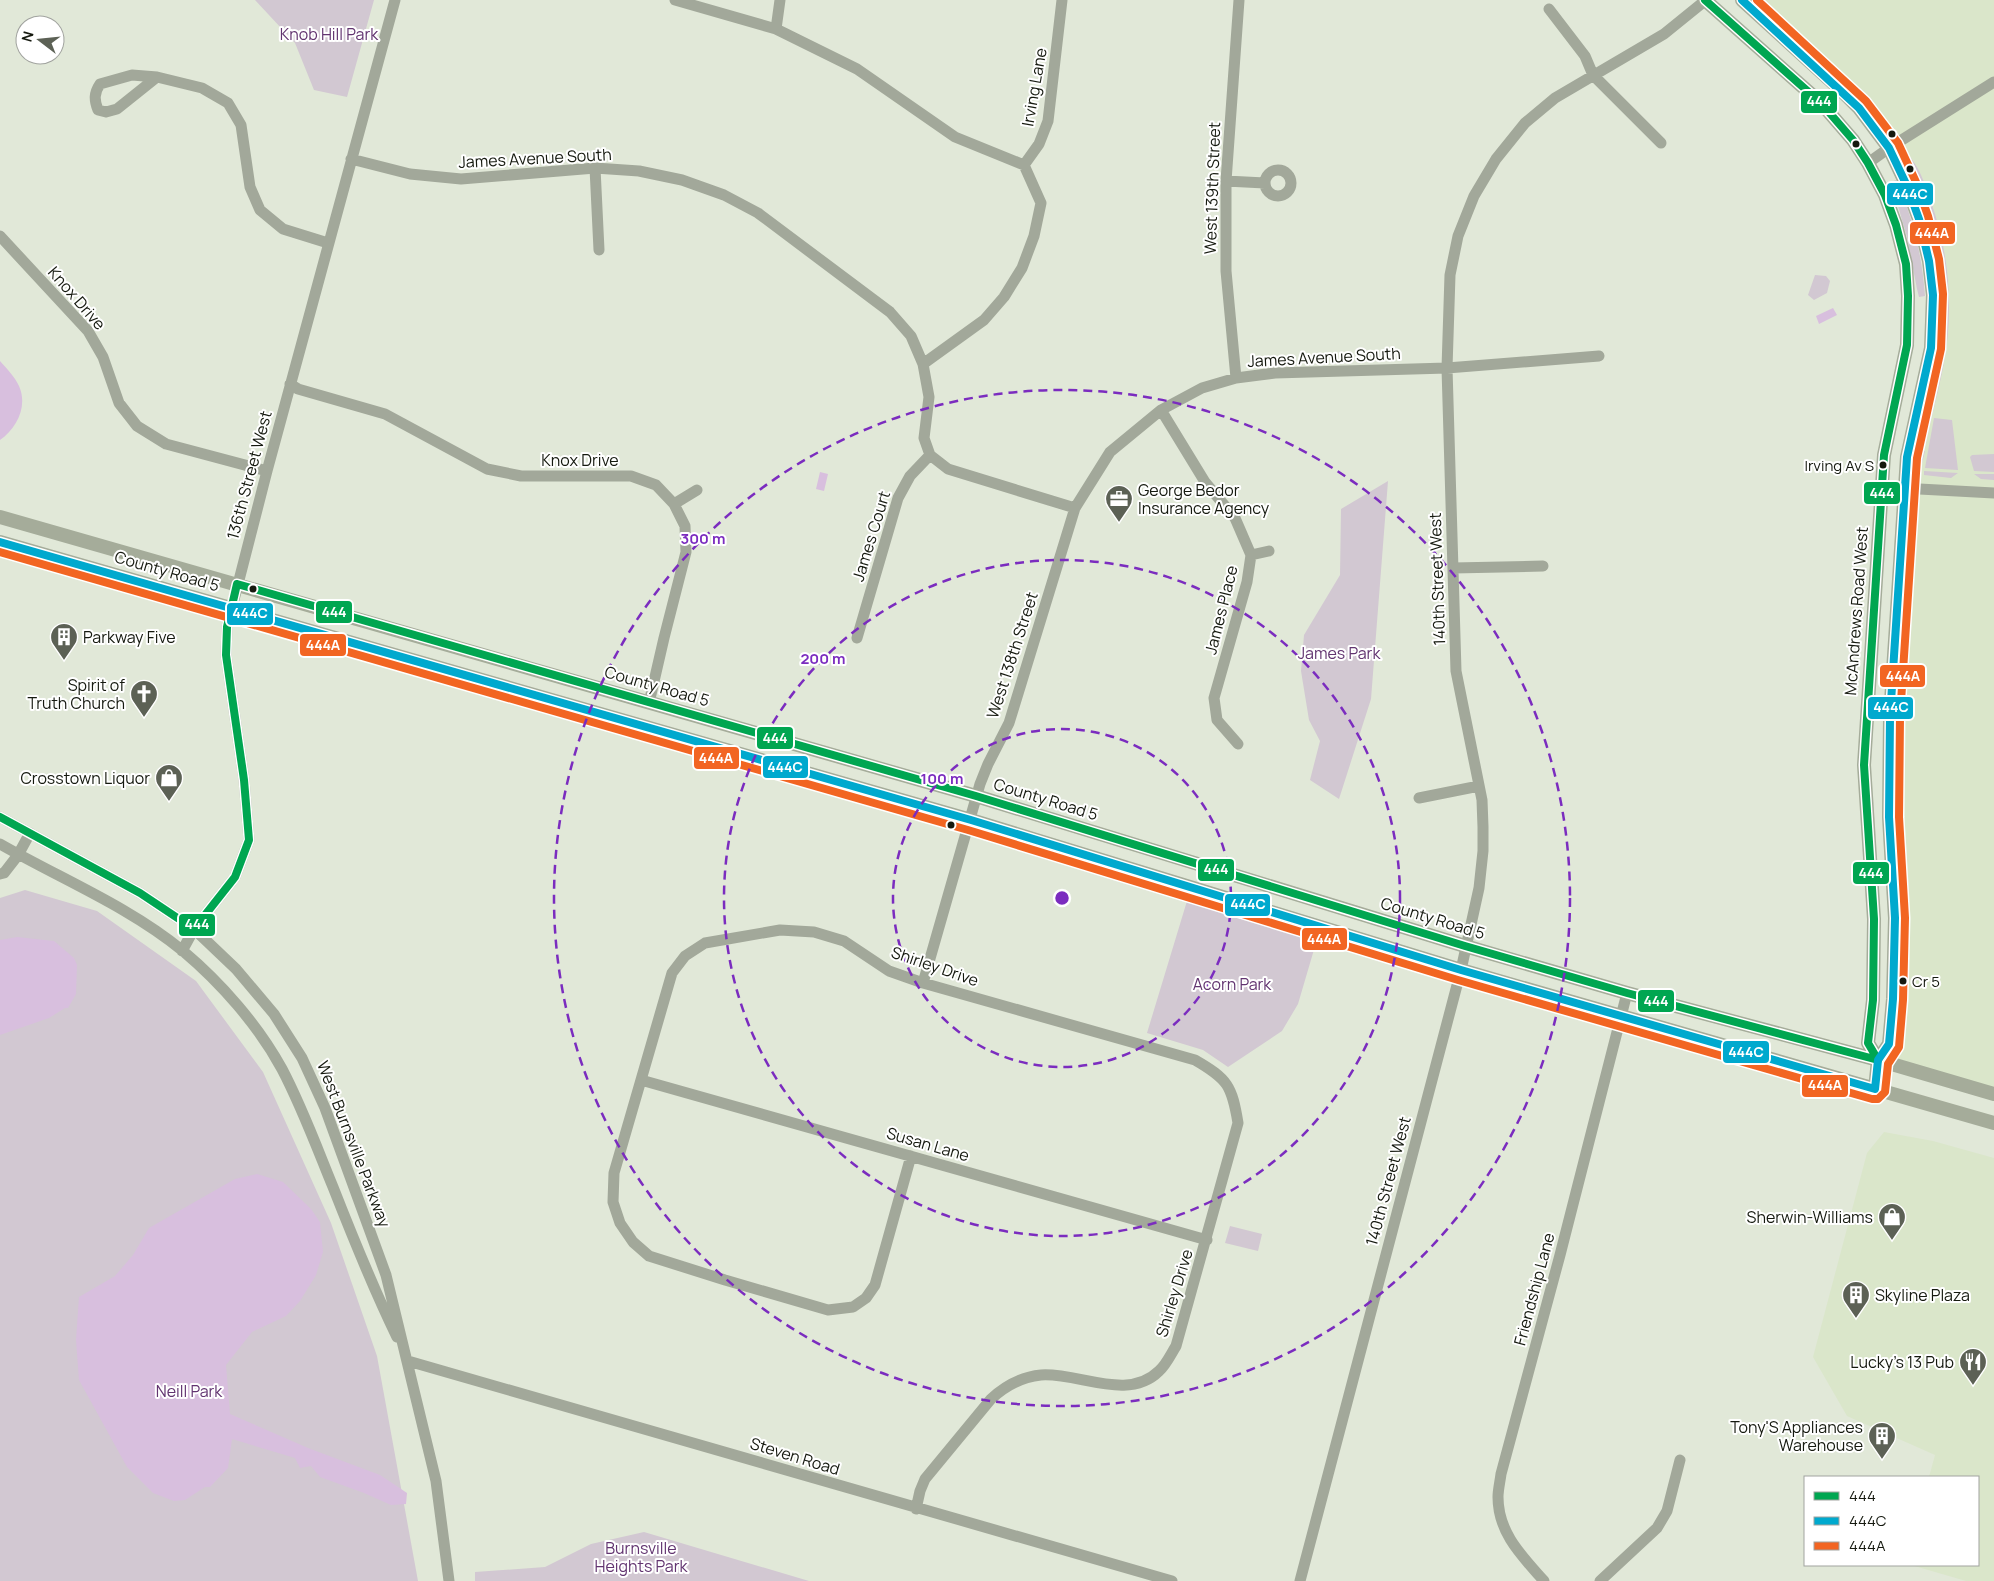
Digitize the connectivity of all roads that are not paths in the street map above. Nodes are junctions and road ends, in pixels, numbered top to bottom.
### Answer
1 (395, 0) edge
2 (675, 0) edge
3 (780, 0) edge
4 (1062, 0) edge
5 (1240, 0) edge
6 (1706, 0) edge
7 (1742, 0) edge
8 (1549, 9) dead end
9 (776, 29) junction
10 (1594, 76) junction
11 (157, 77) junction
12 (1994, 82) edge
13 (1661, 144) dead end
14 (1889, 148) junction
15 (351, 159) junction
16 (1868, 163) junction
17 (1024, 165) junction
18 (595, 168) junction
19 (1226, 181) junction
20 (1265, 183) dead end
21 (0, 236) edge
22 (328, 243) junction
23 (599, 250) dead end
24 (1599, 356) dead end
25 (923, 364) junction
26 (1447, 368) junction
27 (1236, 378) junction
28 (290, 384) junction
29 (1162, 410) junction
30 (930, 455) junction
31 (267, 471) junction
32 (1882, 487) junction
33 (1906, 487) junction
34 (697, 490) dead end
35 (1994, 493) edge
36 (674, 504) junction
37 (1075, 508) junction
38 (0, 516) edge
39 (0, 542) edge
40 (1268, 550) dead end
41 (1251, 555) junction
42 (1543, 566) dead end
43 (1453, 568) junction
44 (237, 584) junction
45 (231, 608) junction
46 (857, 638) dead end
47 (649, 702) junction
48 (1238, 744) dead end
49 (1479, 786) junction
50 (976, 796) junction
51 (1419, 798) dead end
52 (0, 817) edge
53 (971, 820) junction
54 (30, 833) junction
55 (0, 844) edge
56 (18, 855) junction
57 (0, 874) edge
58 (194, 929) junction
59 (1466, 946) junction
60 (182, 951) junction
61 (1461, 970) junction
62 (923, 983) junction
63 (1627, 993) junction
64 (1622, 1017) junction
65 (1878, 1060) junction
66 (641, 1080) junction
67 (1875, 1089) junction
68 (1994, 1094) edge
69 (1994, 1123) edge
70 (911, 1156) junction
71 (1207, 1240) junction
72 (408, 1361) junction
73 (1680, 1460) dead end
74 (916, 1509) junction
75 (1128, 1569) junction
76 (449, 1581) edge
77 (1125, 1581) edge
78 (1172, 1581) edge
79 (1300, 1581) edge
80 (1544, 1581) edge
81 (1600, 1581) edge

1 - 15 street, 136th Street West
2 - 9 street
3 - 9 street
4 - 17 street, Irving Lane
5 - 19 street, West 139th Street
6 - 10 street, 140th Street West
6 - 16 main road, McAndrews Road West
7 - 14 main road, McAndrews Road West
8 - 10 street
9 - 17 street
10 - 13 street
10 - 26 street, 140th Street West
11 - 11 street
11 - 22 street
12 - 14 street
14 - 16 street
14 - 33 main road, McAndrews Road West
15 - 18 street, James Avenue South
15 - 22 street, 136th Street West
16 - 32 main road, McAndrews Road West
17 - 25 street
18 - 23 street
18 - 25 street, James Avenue South
19 - 20 street
19 - 27 street, West 139th Street
21 - 31 street, Knox Drive
22 - 28 street, 136th Street West
24 - 26 street
25 - 30 street
26 - 27 street, James Avenue South
26 - 43 street, 140th Street West
27 - 29 street, James Avenue South
28 - 31 street, 136th Street West
28 - 36 street, Knox Drive
29 - 37 street, James Avenue South
29 - 41 street, James Place
30 - 37 street
30 - 46 street, James Court
31 - 44 street, 136th Street West
32 - 33 street
32 - 65 main road, McAndrews Road West
33 - 35 street
33 - 65 main road, McAndrews Road West
34 - 36 street
36 - 47 street, Knox Drive
37 - 50 street, West 138th Street
38 - 44 main road, County Road 5
39 - 45 main road, County Road 5
40 - 41 street
41 - 48 street, James Place
42 - 43 street
43 - 49 street, 140th Street West
44 - 45 street, 136th Street West
44 - 47 main road, County Road 5
45 - 53 main road, County Road 5
45 - 58 street, 136th Street West
47 - 50 main road, County Road 5
49 - 51 street
49 - 59 street, 140th Street West
50 - 53 street, West 138th Street
50 - 59 main road, County Road 5
52 - 54 street, West Burnsville Parkway
53 - 61 main road, County Road 5
53 - 62 street, West 138th Street
54 - 56 street
54 - 58 street, West Burnsville Parkway
55 - 56 street, West Burnsville Parkway
56 - 57 street
56 - 60 street, West Burnsville Parkway
58 - 60 street, 136th Street West
58 - 72 street, West Burnsville Parkway
59 - 61 street, 140th Street West
59 - 63 main road, County Road 5
60 - 72 street, West Burnsville Parkway
61 - 64 main road, County Road 5
61 - 79 street, 140th Street West
62 - 66 street, Shirley Drive
62 - 71 street, Shirley Drive
63 - 64 street, Friendship Lane
63 - 65 main road, County Road 5
64 - 67 main road, County Road 5
64 - 80 street, Friendship Lane
65 - 67 main road, McAndrews Road West
65 - 68 main road, County Road 5
66 - 70 street, Susan Lane
66 - 70 street, Shirley Drive
67 - 69 main road, County Road 5
70 - 71 street, Susan Lane
71 - 74 street, Shirley Drive
72 - 74 street, Steven Road
72 - 76 street, West Burnsville Parkway
73 - 81 street
74 - 75 street, Steven Road
75 - 77 street
75 - 78 street, Steven Road

